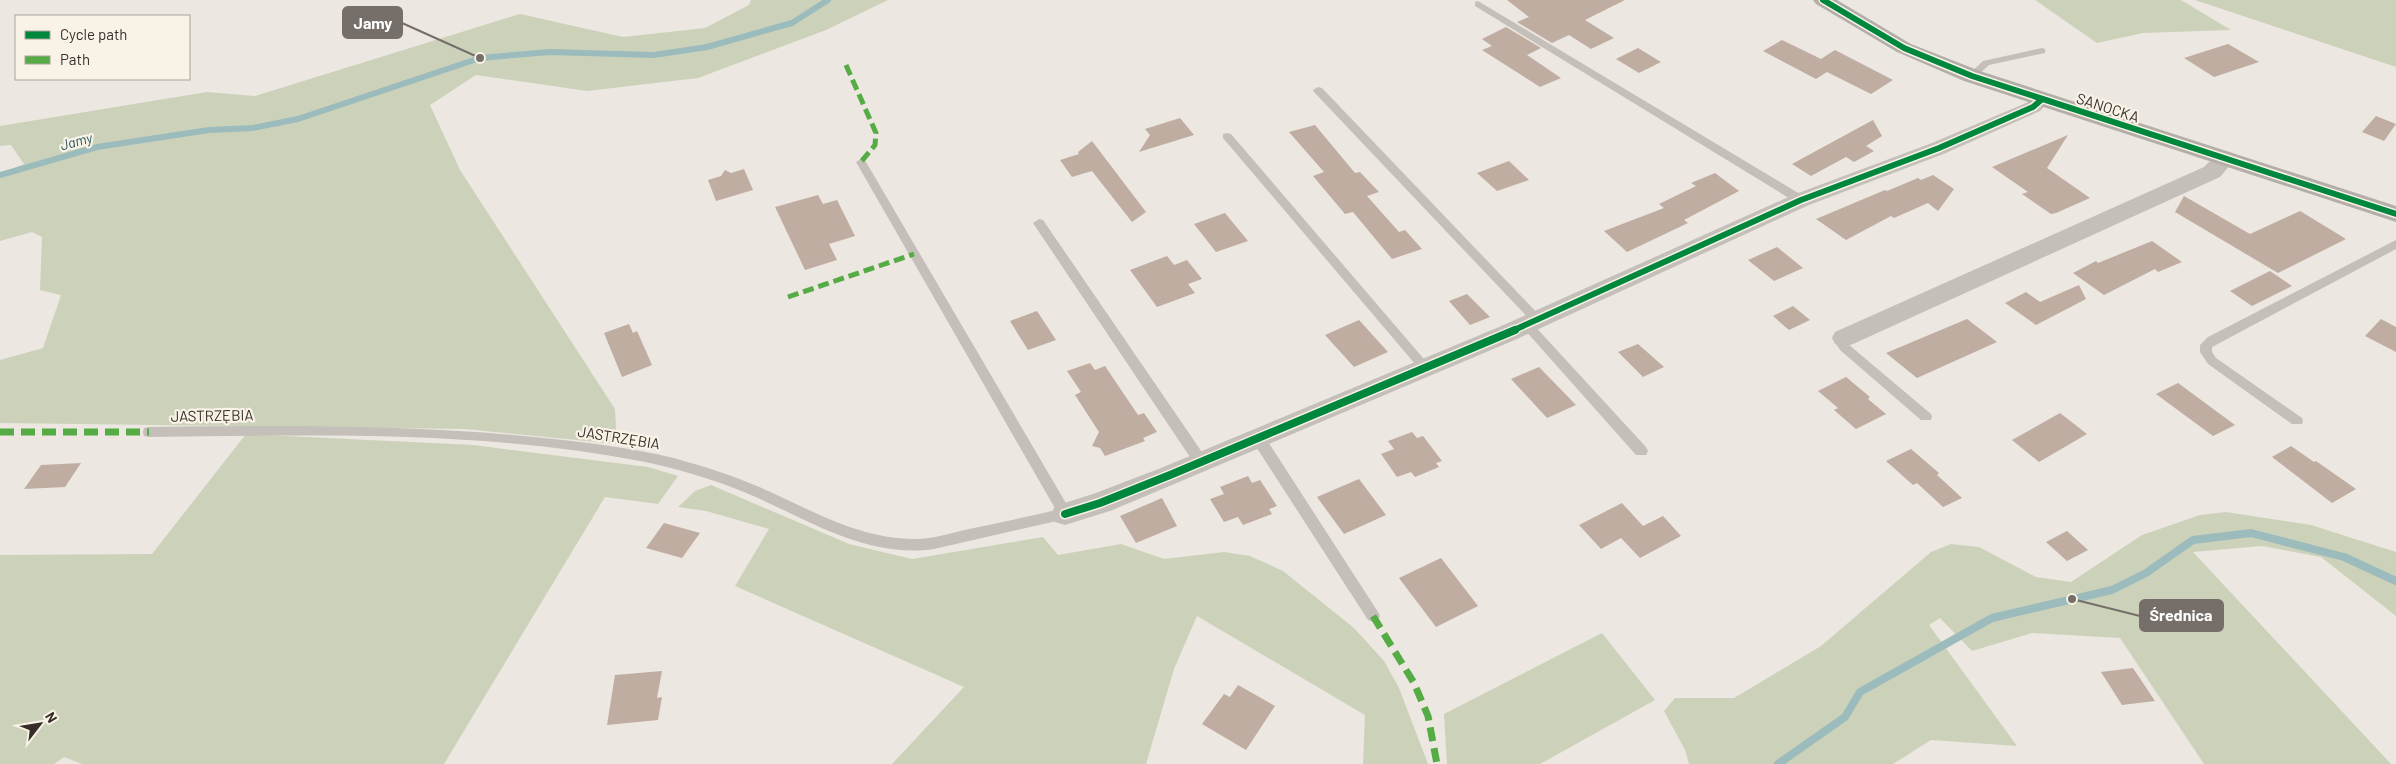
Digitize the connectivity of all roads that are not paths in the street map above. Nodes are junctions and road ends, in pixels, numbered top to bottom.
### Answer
1 (1823, 0) edge
2 (1478, 4) dead end
3 (2042, 51) dead end
4 (1972, 76) junction
5 (1318, 90) dead end
6 (2041, 100) junction
7 (1227, 136) dead end
8 (2225, 158) junction
9 (861, 162) dead end
10 (1801, 200) junction
11 (2396, 214) edge
12 (1039, 223) dead end
13 (2396, 244) edge
14 (1532, 323) junction
15 (1844, 338) joint
16 (1425, 368) junction
17 (1926, 417) dead end
18 (2297, 421) dead end
19 (149, 432) dead end
20 (1258, 438) junction
21 (1641, 451) dead end
22 (1201, 462) junction
23 (1065, 514) junction
24 (1373, 616) dead end

1 - 4 main road, SANOCKA
2 - 10 lane
3 - 4 lane
4 - 6 main road, SANOCKA
5 - 14 lane
6 - 8 main road, SANOCKA
6 - 10 street
7 - 16 lane
8 - 11 main road, SANOCKA
8 - 15 street
9 - 23 lane
10 - 14 street
12 - 22 lane
13 - 18 lane
14 - 16 street
14 - 21 lane
15 - 17 lane
16 - 20 street
19 - 23 lane, JASTRZĘBIA
20 - 22 street
20 - 24 lane
22 - 23 street

